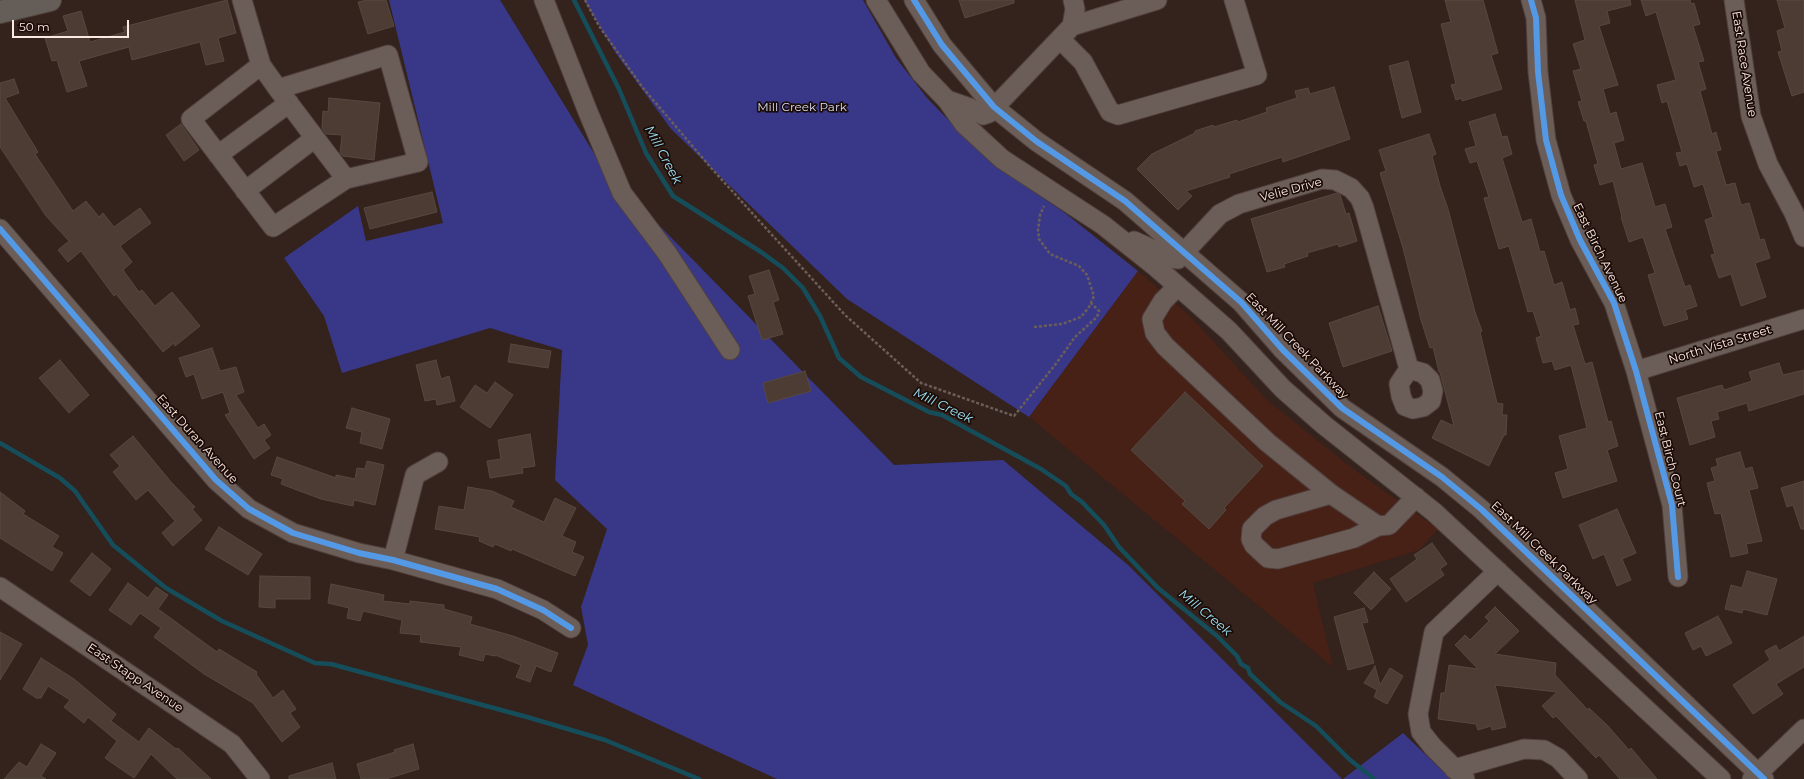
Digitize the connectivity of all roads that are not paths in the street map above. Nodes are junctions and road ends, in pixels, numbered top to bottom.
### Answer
1 (50, 0) edge
2 (242, 0) edge
3 (544, 0) edge
4 (876, 0) edge
5 (914, 0) edge
6 (1073, 0) edge
7 (1157, 0) edge
8 (1234, 0) edge
9 (1531, 0) edge
10 (1734, 0) edge
11 (0, 12) edge
12 (1072, 26) junction
13 (1060, 39) junction
14 (260, 64) junction
15 (284, 96) junction
16 (947, 100) junction
17 (994, 107) junction
18 (315, 138) junction
19 (218, 155) junction
20 (346, 179) junction
21 (245, 191) junction
22 (0, 229) edge
23 (1114, 234) junction
24 (1804, 237) edge
25 (1184, 253) junction
26 (1178, 286) junction
27 (1804, 319) edge
28 (730, 350) dead end
29 (1409, 370) dead end
30 (1636, 371) junction
31 (438, 462) dead end
32 (1331, 494) junction
33 (1416, 497) junction
34 (1378, 526) junction
35 (393, 560) junction
36 (1498, 570) junction
37 (1678, 577) dead end
38 (0, 587) edge
39 (571, 628) dead end
40 (1804, 729) edge
41 (1459, 774) edge
42 (1758, 777) edge
43 (260, 779) edge
44 (1578, 779) edge
45 (1721, 779) edge

1 - 11 main road
2 - 14 street
3 - 28 street
4 - 16 street
5 - 17 street, East Mill Creek Parkway
6 - 12 street
7 - 12 street
8 - 13 street
9 - 30 street, East Birch Avenue
10 - 24 street, East Race Avenue
12 - 13 street
13 - 17 street
14 - 15 street
14 - 19 street
15 - 18 street
15 - 19 street
15 - 20 street
16 - 17 street
16 - 23 street
17 - 25 street, East Mill Creek Parkway
18 - 20 street
18 - 21 street
19 - 21 street
20 - 21 street
22 - 35 street, East Duran Avenue
23 - 25 street
23 - 26 street
25 - 29 street, Velie Drive
25 - 42 street, East Mill Creek Parkway
26 - 32 street
26 - 33 street
27 - 30 street, North Vista Street
30 - 37 street, East Birch Court
31 - 35 street
32 - 34 street
32 - 34 street
33 - 34 street
33 - 36 street
35 - 39 street, East Duran Avenue
36 - 41 street
36 - 45 street
38 - 43 street, East Stapp Avenue
40 - 42 street
41 - 44 street

